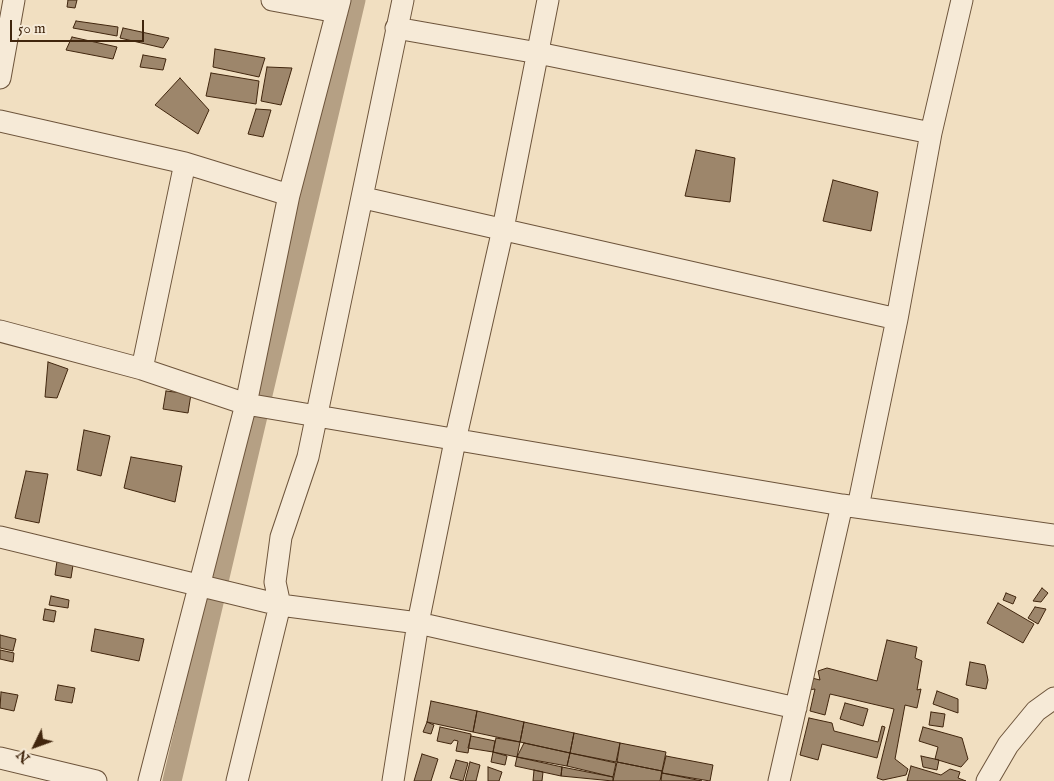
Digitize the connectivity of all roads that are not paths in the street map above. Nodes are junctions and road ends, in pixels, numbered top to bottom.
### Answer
1 (14, 0) edge
2 (272, 0) edge
3 (403, 0) edge
4 (548, 0) edge
5 (962, 0) edge
6 (338, 6) edge
7 (396, 28) junction
8 (538, 52) junction
9 (0, 78) edge
10 (0, 120) edge
11 (931, 133) junction
12 (185, 163) junction
13 (289, 195) junction
14 (364, 198) junction
15 (503, 228) junction
16 (897, 319) junction
17 (0, 331) edge
18 (142, 369) junction
19 (246, 404) junction
20 (315, 417) junction
21 (455, 441) junction
22 (850, 506) junction
23 (1054, 535) edge
24 (0, 537) edge
25 (200, 586) junction
26 (280, 605) junction
27 (418, 623) junction
28 (1054, 698) edge
29 (796, 708) junction
30 (0, 758) edge
31 (96, 781) edge
32 (149, 781) edge
33 (237, 781) edge
34 (393, 781) edge
35 (779, 781) edge
36 (987, 781) edge

1 - 9 street
2 - 6 street
3 - 7 street
4 - 8 street
5 - 11 street
6 - 13 street
7 - 8 street
7 - 14 street
8 - 11 street
8 - 15 street
10 - 12 street
11 - 16 street
12 - 13 street
12 - 18 street
13 - 19 street
14 - 15 street
14 - 20 street
15 - 16 street
15 - 21 street
16 - 22 street
17 - 18 street
18 - 19 street
19 - 20 street
19 - 25 street
20 - 21 street
20 - 26 street
21 - 22 street
21 - 27 street
22 - 23 street
22 - 29 street
24 - 25 street
25 - 26 street
25 - 32 street
26 - 27 street
26 - 33 street
27 - 29 street
27 - 34 street
28 - 36 street
29 - 35 street
30 - 31 street

